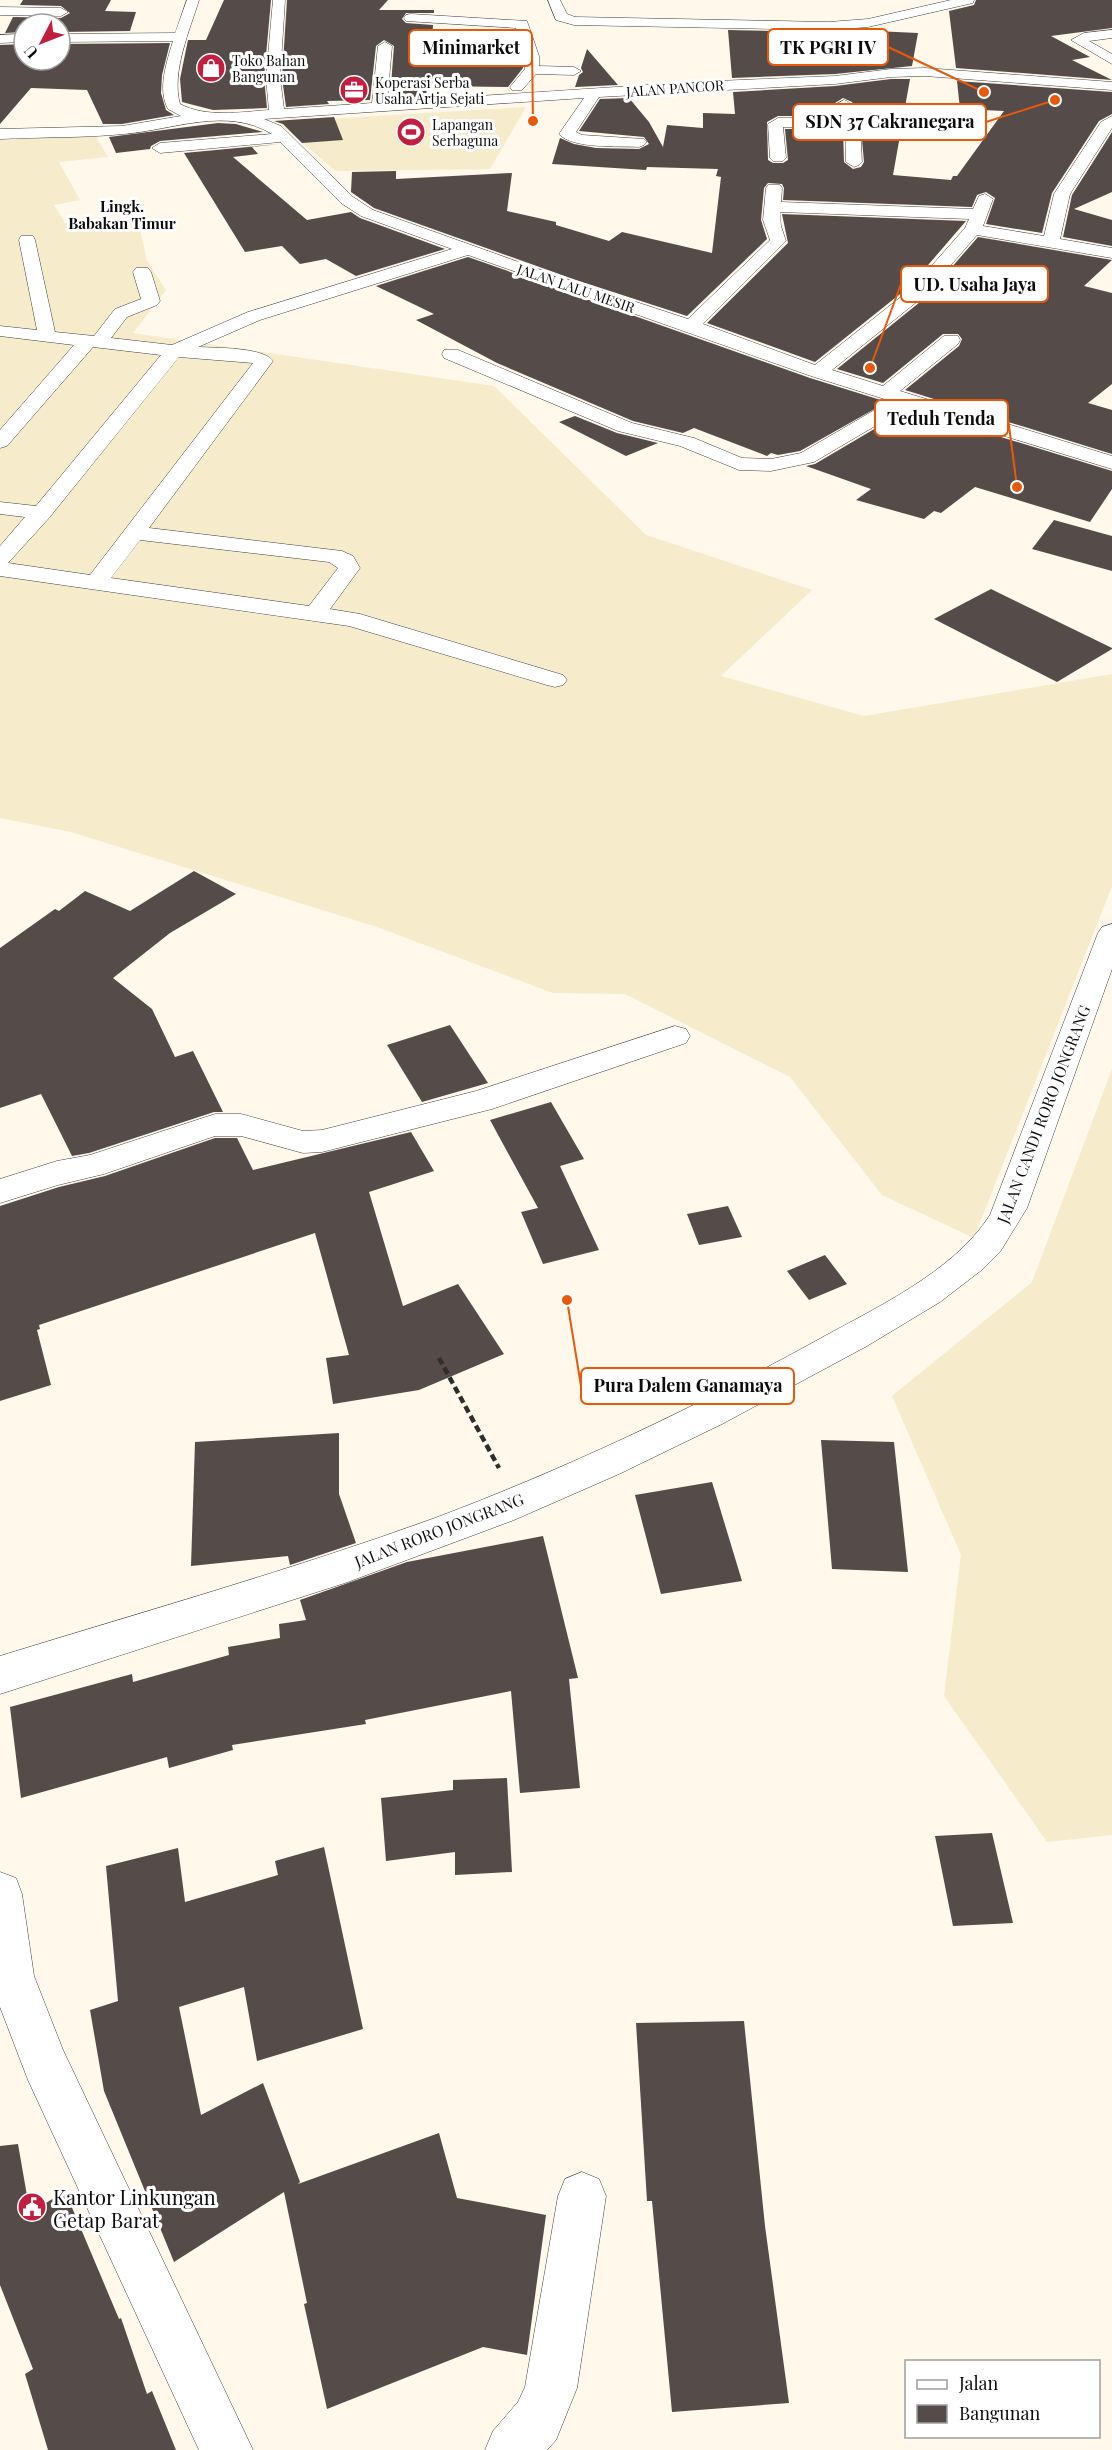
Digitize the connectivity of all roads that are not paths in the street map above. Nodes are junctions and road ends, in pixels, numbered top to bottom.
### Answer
1 (193, 0) edge
2 (279, 0) edge
3 (554, 0) edge
4 (912, 0) edge
5 (968, 0) edge
6 (936, 7) junction
7 (662, 9) dead end
8 (0, 10) edge
9 (61, 12) dead end
10 (411, 18) dead end
11 (663, 23) junction
12 (1112, 34) edge
13 (182, 37) junction
14 (72, 38) edge
15 (385, 46) dead end
16 (1112, 60) edge
17 (532, 70) junction
18 (574, 71) dead end
19 (835, 80) junction
20 (1112, 86) edge
21 (594, 94) junction
22 (506, 99) junction
23 (379, 106) junction
24 (277, 114) junction
25 (202, 116) junction
26 (238, 116) junction
27 (1112, 120) edge
28 (852, 123) junction
29 (0, 134) edge
30 (284, 136) junction
31 (639, 142) dead end
32 (160, 148) dead end
33 (778, 158) dead end
34 (854, 162) dead end
35 (774, 186) dead end
36 (774, 207) junction
37 (979, 214) junction
38 (27, 240) dead end
39 (1051, 241) junction
40 (467, 250) junction
41 (1112, 253) edge
42 (142, 272) dead end
43 (691, 326) junction
44 (0, 331) edge
45 (46, 336) junction
46 (951, 340) dead end
47 (93, 341) junction
48 (174, 351) junction
49 (451, 354) dead end
50 (818, 372) junction
51 (885, 393) junction
52 (911, 402) junction
53 (0, 442) edge
54 (1112, 463) edge
55 (0, 508) edge
56 (41, 513) junction
57 (134, 533) junction
58 (0, 559) edge
59 (0, 569) edge
60 (96, 583) junction
61 (315, 614) junction
62 (555, 680) dead end
63 (1109, 949) edge
64 (675, 1036) dead end
65 (0, 1191) edge
66 (857, 1335) joint
67 (0, 1675) edge
68 (0, 1894) edge
69 (582, 2196) dead end
70 (226, 2450) edge
71 (512, 2450) edge

1 - 13 street, JALAN LALU MESIR
2 - 24 street
3 - 11 street
4 - 6 street
5 - 6 street
6 - 11 street
7 - 11 street
8 - 9 street
10 - 17 street
12 - 16 street
13 - 14 street
13 - 25 street, JALAN LALU MESIR
15 - 23 street
17 - 18 street
17 - 22 street
19 - 20 street, JALAN PANCOR
19 - 21 street, JALAN PANCOR
19 - 28 street
21 - 22 street, JALAN PANCOR
21 - 31 street
22 - 23 street, JALAN PANCOR
23 - 24 street, JALAN PANCOR
24 - 26 street, JALAN PANCOR
25 - 26 street, JALAN LALU MESIR
25 - 29 street
26 - 30 street, JALAN LALU MESIR
27 - 39 street
28 - 33 street
28 - 34 street
30 - 32 street
30 - 40 street, JALAN LALU MESIR
35 - 36 street
36 - 37 street
36 - 43 street
37 - 39 street
37 - 50 street
38 - 45 street
39 - 41 street
40 - 43 street, JALAN LALU MESIR
40 - 48 street
42 - 47 street
43 - 50 street, JALAN LALU MESIR
44 - 45 street
45 - 47 street
46 - 51 street
47 - 48 street
47 - 53 street
48 - 56 street
48 - 57 street
49 - 52 street
50 - 51 street, JALAN LALU MESIR
51 - 52 street, JALAN LALU MESIR
52 - 54 street, JALAN LALU MESIR
55 - 56 street
56 - 58 street
57 - 60 street
57 - 61 street
59 - 60 street
60 - 61 street
61 - 62 street
63 - 66 street, JALAN CANDI RORO JONGRANG
64 - 65 street
66 - 67 street, JALAN RORO JONGRANG
68 - 70 street
69 - 71 street

